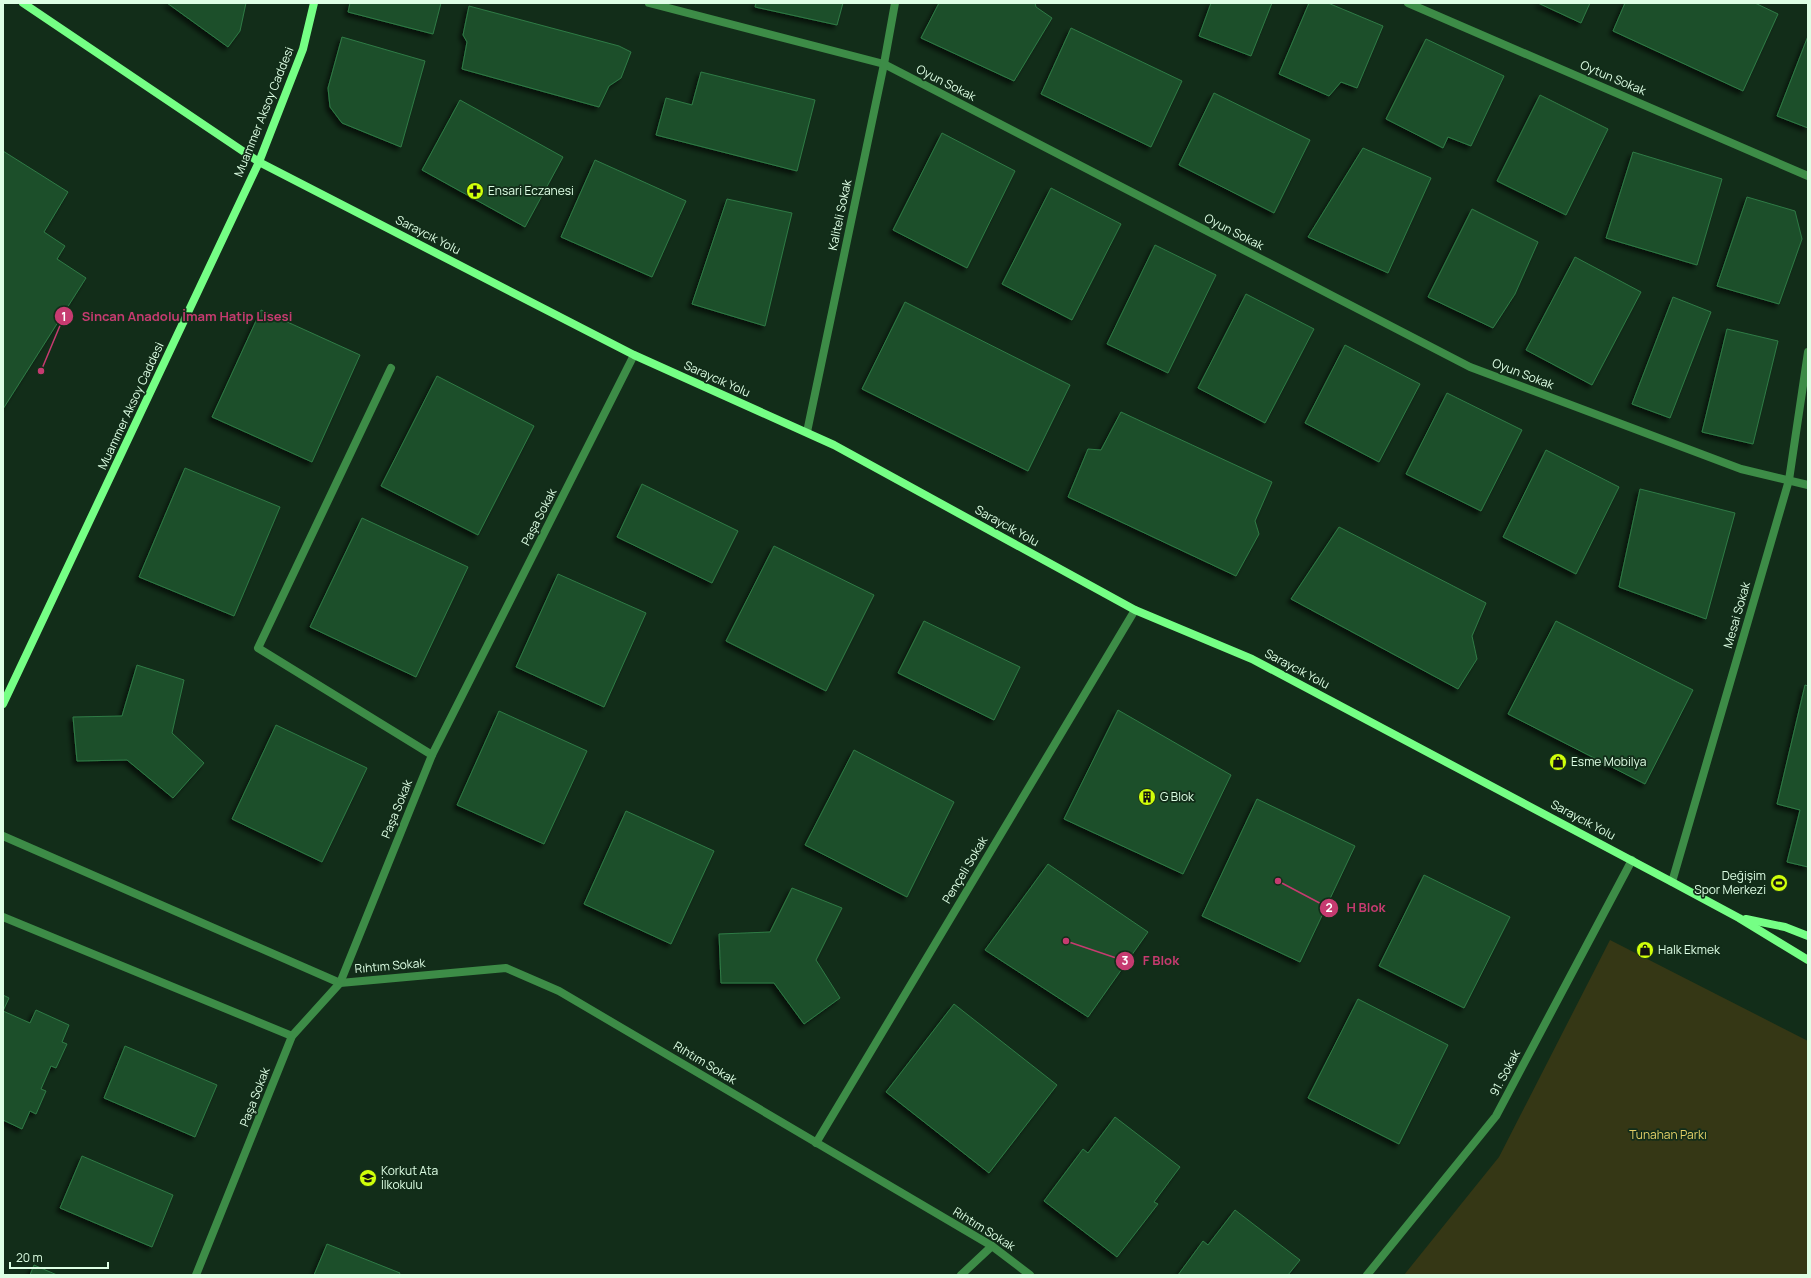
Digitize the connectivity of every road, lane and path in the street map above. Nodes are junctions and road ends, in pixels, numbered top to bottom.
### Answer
1 (23, 3) edge
2 (314, 3) edge
3 (649, 3) edge
4 (895, 3) edge
5 (1408, 3) edge
6 (884, 64) junction
7 (259, 162) junction
8 (1808, 176) edge
9 (1808, 352) edge
10 (634, 355) junction
11 (391, 368) dead end
12 (807, 432) junction
13 (1789, 480) junction
14 (1808, 485) edge
15 (1136, 610) junction
16 (3, 704) edge
17 (432, 755) junction
18 (3, 836) edge
19 (1632, 860) junction
20 (1672, 882) junction
21 (3, 918) edge
22 (1739, 918) junction
23 (1808, 936) edge
24 (1808, 960) edge
25 (340, 983) junction
26 (292, 1036) junction
27 (816, 1143) junction
28 (992, 1246) junction
29 (196, 1275) edge
30 (961, 1275) edge
31 (1030, 1275) edge
32 (1367, 1275) edge

1 - 7 main road, Saraycık Yolu
2 - 7 main road, Muammer Aksoy Caddesi
3 - 6 street, Oyun Sokak
4 - 6 street, Kaliteli Sokak
5 - 8 street, Oytun Sokak
6 - 12 street, Kaliteli Sokak
6 - 13 street, Oyun Sokak
7 - 10 main road, Saraycık Yolu
7 - 16 main road, Muammer Aksoy Caddesi
9 - 13 street, Mesai Sokak
10 - 12 main road, Saraycık Yolu
10 - 17 street, Paşa Sokak
11 - 17 street
12 - 15 main road, Saraycık Yolu
13 - 14 street, Oyun Sokak
13 - 20 street, Mesai Sokak
15 - 19 main road, Saraycık Yolu
15 - 27 street, Pençeli Sokak
17 - 25 street, Paşa Sokak
18 - 25 street
19 - 20 main road, Saraycık Yolu
19 - 32 street, 91. Sokak
20 - 22 main road, Saraycık Yolu
21 - 26 street
22 - 23 main road
22 - 24 main road
25 - 26 street, Paşa Sokak
25 - 27 street, Rıhtım Sokak
26 - 29 street, Paşa Sokak
27 - 28 street, Rıhtım Sokak
28 - 30 street
28 - 31 street, Rıhtım Sokak

